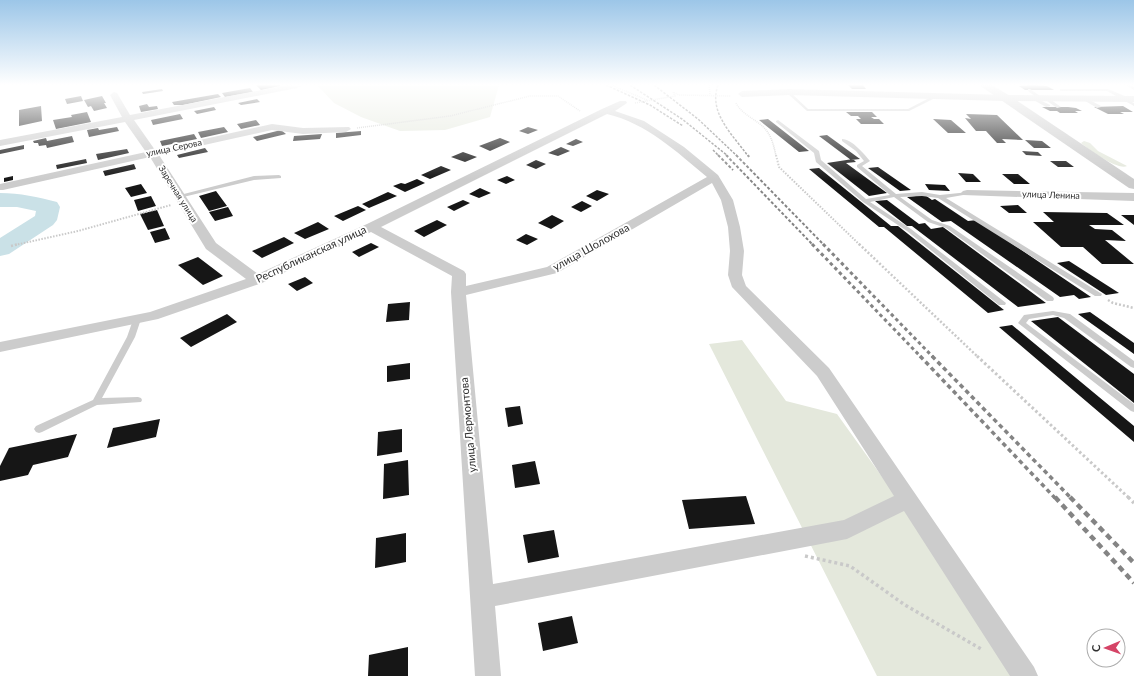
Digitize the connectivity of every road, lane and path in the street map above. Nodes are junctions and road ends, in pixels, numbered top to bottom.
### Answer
1 (141, 117) edge
2 (446, 117) edge
3 (595, 117) edge
4 (627, 117) edge
5 (747, 117) edge
6 (1033, 117) edge
7 (128, 119) junction
8 (778, 121) dead end
9 (346, 129) joint
10 (3, 140) edge
11 (844, 140) dead end
12 (152, 153) junction
13 (279, 177) dead end
14 (714, 177) junction
15 (1134, 185) edge
16 (3, 186) dead end
17 (967, 193) joint
18 (894, 196) junction
19 (940, 197) junction
20 (1134, 197) edge
21 (181, 199) junction
22 (865, 201) junction
23 (371, 227) junction
24 (11, 246) dead end
25 (257, 280) junction
26 (458, 292) junction
27 (1098, 294) joint
28 (1050, 300) dead end
29 (1002, 303) dead end
30 (1134, 308) edge
31 (137, 319) junction
32 (0, 347) edge
33 (1134, 365) edge
34 (138, 400) dead end
35 (96, 402) junction
36 (1134, 409) edge
37 (39, 429) dead end
38 (907, 500) junction
39 (1134, 503) edge
40 (798, 554) dead end
41 (482, 597) junction
42 (986, 651) dead end
43 (488, 676) edge
44 (1025, 676) edge

1 - 7 street
2 - 9 path
3 - 23 street, Республиканская улица
4 - 14 street
5 - 39 path
6 - 15 street
7 - 10 street
7 - 12 street, Заречная улица
8 - 22 lane
9 - 12 street, улица Серова
11 - 18 lane
12 - 16 street, улица Серова
12 - 21 street, Заречная улица
13 - 21 lane
14 - 26 street, улица Шолохова
14 - 38 street
17 - 19 lane
17 - 20 street, улица Ленина
18 - 19 lane
18 - 22 lane
18 - 28 lane
19 - 27 lane
21 - 24 path
21 - 25 street, Заречная улица
22 - 29 lane
23 - 25 street, Республиканская улица
23 - 26 street, улица Лермонтова
25 - 31 street, Республиканская улица
26 - 41 street, улица Лермонтова
27 - 30 path
31 - 32 street, Республиканская улица
31 - 35 lane
33 - 36 lane
34 - 35 lane
35 - 37 lane
38 - 41 street
38 - 44 street
40 - 42 path
41 - 43 street, улица Лермонтова

